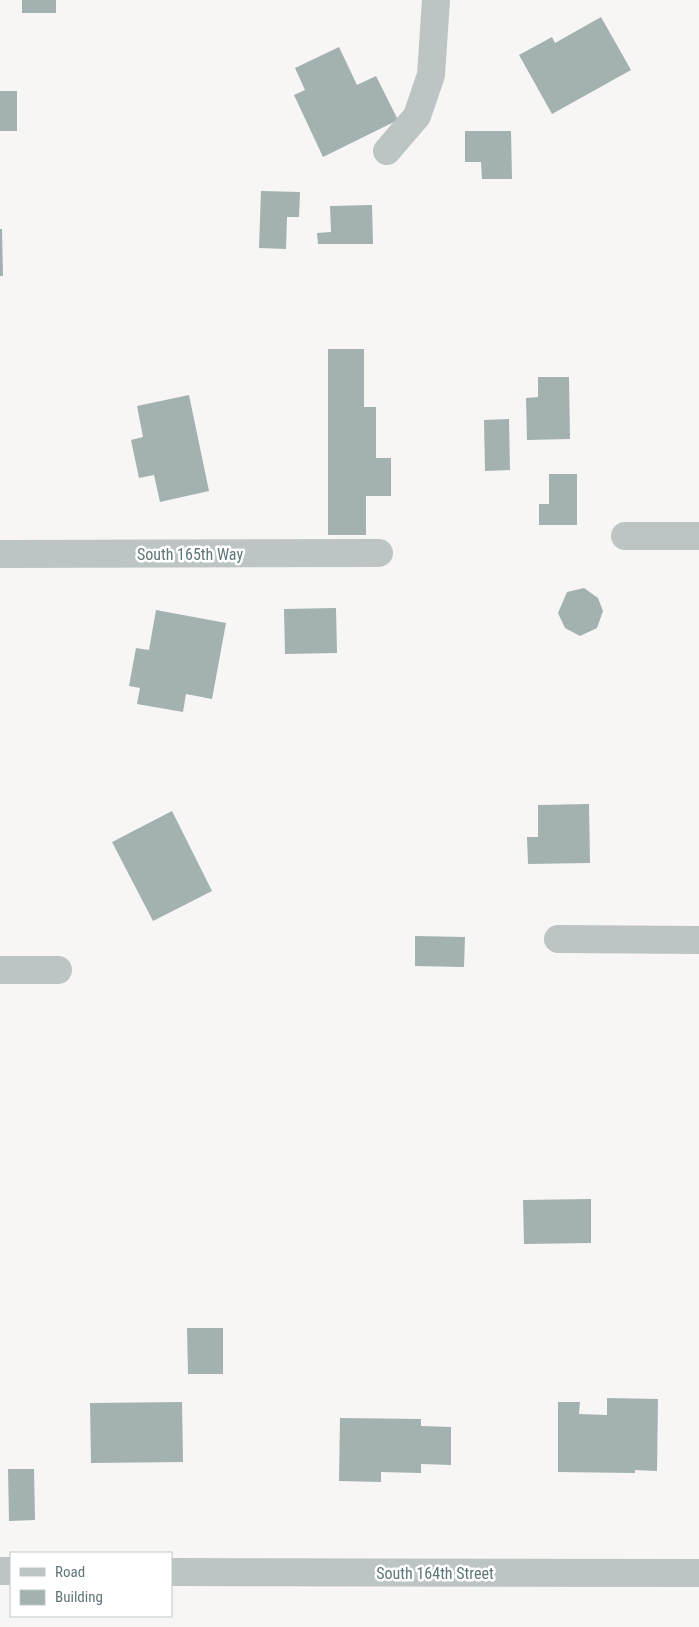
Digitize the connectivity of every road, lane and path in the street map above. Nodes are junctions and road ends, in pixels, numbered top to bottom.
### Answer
1 (436, 0) edge
2 (387, 151) dead end
3 (625, 536) dead end
4 (699, 536) edge
5 (379, 553) dead end
6 (0, 554) edge
7 (558, 939) dead end
8 (699, 940) edge
9 (0, 970) edge
10 (58, 970) dead end
11 (172, 1572) edge
12 (699, 1573) edge

1 - 2 street
3 - 4 street
5 - 6 street, South 165th Way
7 - 8 street
9 - 10 street
11 - 12 street, South 164th Street

